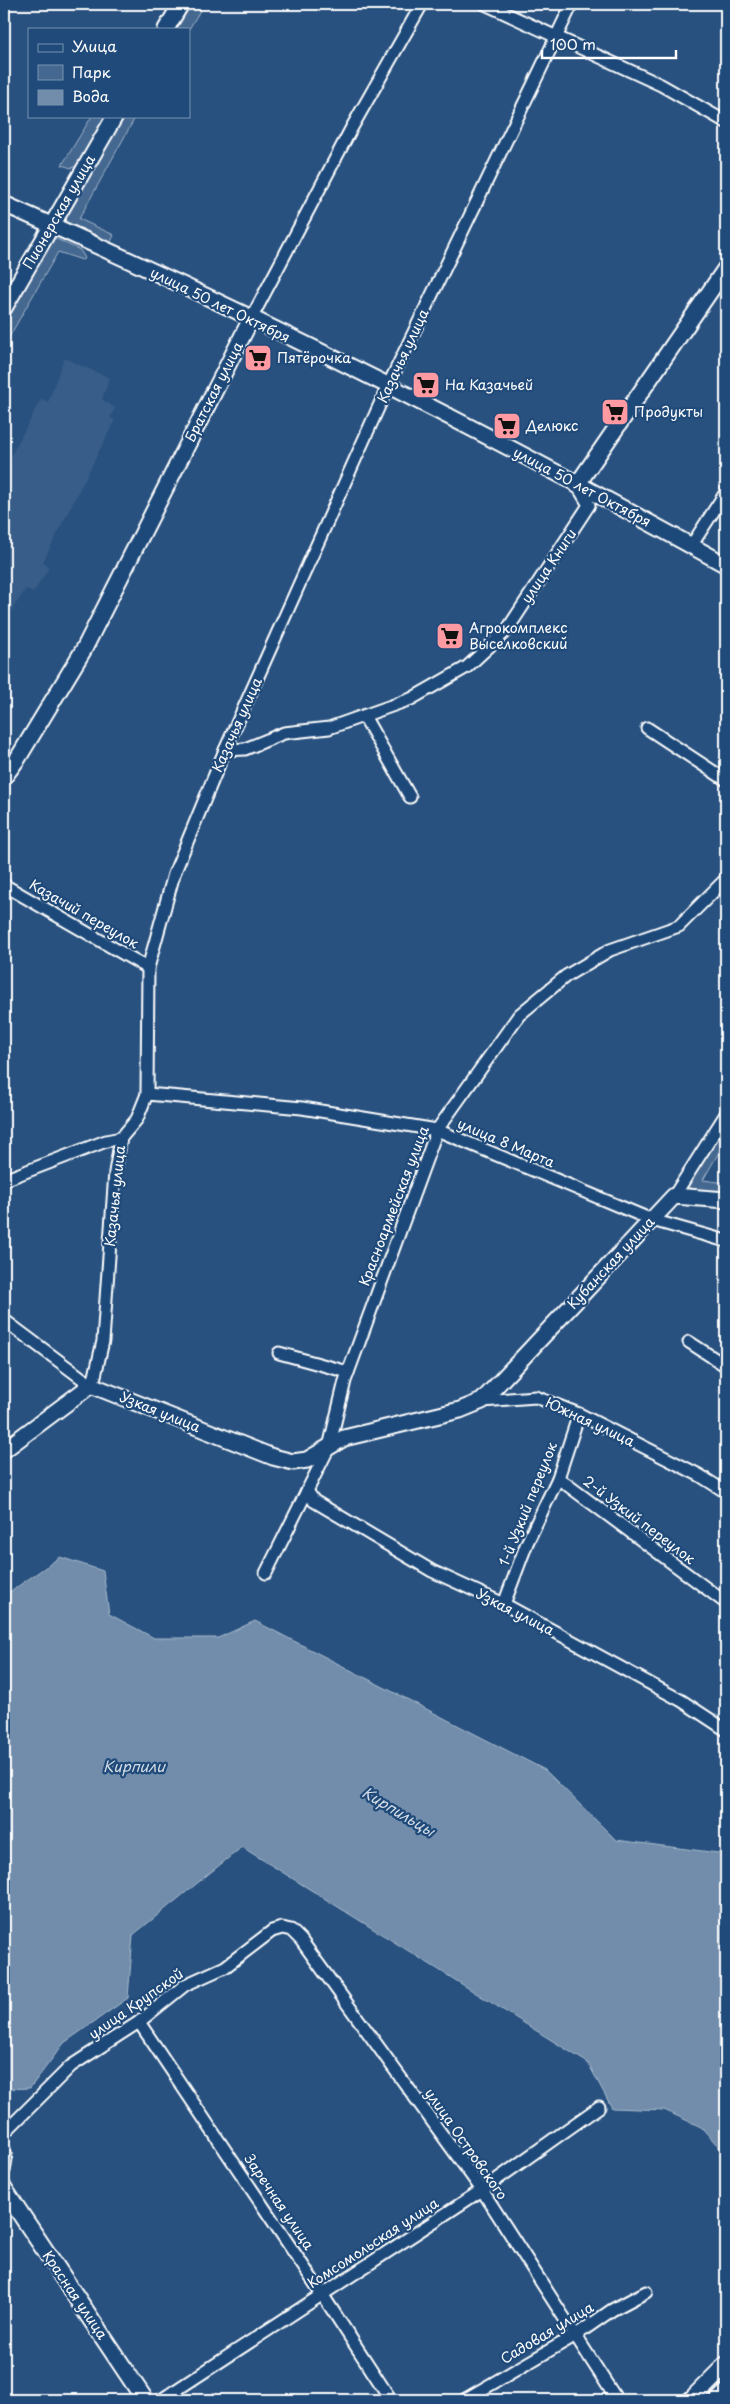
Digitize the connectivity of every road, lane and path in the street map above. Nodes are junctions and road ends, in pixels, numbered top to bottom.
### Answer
1 (181, 4) edge
2 (422, 4) edge
3 (485, 4) edge
4 (572, 4) edge
5 (167, 28) edge
6 (555, 36) junction
7 (114, 118) edge
8 (726, 122) edge
9 (4, 204) edge
10 (52, 225) junction
11 (726, 268) edge
12 (4, 308) edge
13 (251, 319) junction
14 (388, 386) junction
15 (577, 485) junction
16 (726, 492) edge
17 (691, 546) junction
18 (726, 565) edge
19 (364, 716) junction
20 (647, 728) dead end
21 (225, 750) junction
22 (4, 777) edge
23 (726, 780) edge
24 (410, 797) dead end
25 (726, 879) edge
26 (4, 885) edge
27 (148, 968) junction
28 (147, 1094) junction
29 (726, 1114) edge
30 (437, 1130) junction
31 (121, 1138) junction
32 (4, 1180) edge
33 (674, 1196) junction
34 (726, 1200) edge
35 (652, 1220) junction
36 (726, 1241) edge
37 (4, 1320) edge
38 (689, 1342) dead end
39 (279, 1353) dead end
40 (726, 1366) edge
41 (348, 1372) junction
42 (91, 1384) junction
43 (482, 1401) junction
44 (579, 1414) junction
45 (330, 1447) junction
46 (4, 1450) edge
47 (558, 1478) junction
48 (307, 1491) junction
49 (726, 1492) edge
50 (266, 1573) dead end
51 (726, 1603) edge
52 (504, 1604) junction
53 (726, 1730) edge
54 (272, 1931) joint
55 (139, 2022) junction
56 (599, 2107) dead end
57 (4, 2132) edge
58 (4, 2149) edge
59 (4, 2171) edge
60 (4, 2189) edge
61 (482, 2190) junction
62 (646, 2292) dead end
63 (322, 2294) junction
64 (576, 2335) junction
65 (726, 2364) edge
66 (726, 2393) edge
67 (145, 2400) edge
68 (161, 2400) edge
69 (391, 2400) edge
70 (464, 2400) edge
71 (617, 2400) edge
72 (691, 2400) edge
73 (719, 2400) edge

1 - 5 main road
2 - 13 street, Братская улица
3 - 6 street
4 - 6 street, Казачья улица
6 - 8 street
6 - 14 street, Казачья улица
7 - 10 main road, Пионерская улица
9 - 10 main road, улица 50 лет Октября
10 - 12 main road, Пионерская улица
10 - 13 main road, улица 50 лет Октября
11 - 15 main road
13 - 14 main road, улица 50 лет Октября
13 - 22 main road, Братская улица
14 - 15 main road, улица 50 лет Октября
14 - 21 street, Казачья улица
15 - 17 main road, улица 50 лет Октября
15 - 19 street, улица Книги
16 - 17 street
17 - 18 main road, улица 50 лет Октября
19 - 21 street, улица Книги
19 - 24 street
20 - 23 street
21 - 27 street, Казачья улица
25 - 30 street, Красноармейская улица
26 - 27 street, Казачий переулок
27 - 28 street, Казачья улица
28 - 30 street, улица 8 Марта
28 - 31 street, Казачья улица
29 - 33 street, Кубанская улица
30 - 35 street, улица 8 Марта
30 - 41 street, Красноармейская улица
31 - 32 street
31 - 42 street, Казачья улица
33 - 34 main road
33 - 35 main road, Кубанская улица
35 - 36 street, улица 8 Марта
35 - 43 main road, Кубанская улица
37 - 42 street, Узкая улица
38 - 40 street
39 - 41 street
41 - 45 street, Красноармейская улица
42 - 45 main road, Узкая улица
42 - 46 main road
43 - 44 street, Южная улица
43 - 45 main road, Южная улица
44 - 47 street, 1-й Узкий переулок
44 - 49 street, Южная улица
45 - 48 street, Красноармейская улица
47 - 51 street, 2-й Узкий переулок
47 - 52 street, 1-й Узкий переулок
48 - 50 street, Красноармейская улица
48 - 52 street, Узкая улица
52 - 53 street, Узкая улица
54 - 55 street, улица Крупской
54 - 61 street, улица Островского
55 - 57 street, улица Крупской
55 - 63 street, Заречная улица
56 - 61 street, Комсомольская улица
58 - 59 street
60 - 67 main road, Красная улица
61 - 63 street, Комсомольская улица
61 - 64 street, улица Островского
62 - 64 street, Садовая улица
63 - 68 street, Комсомольская улица
63 - 69 street, Заречная улица
64 - 70 street, Садовая улица
64 - 71 street, улица Островского
65 - 72 main road
66 - 73 main road

